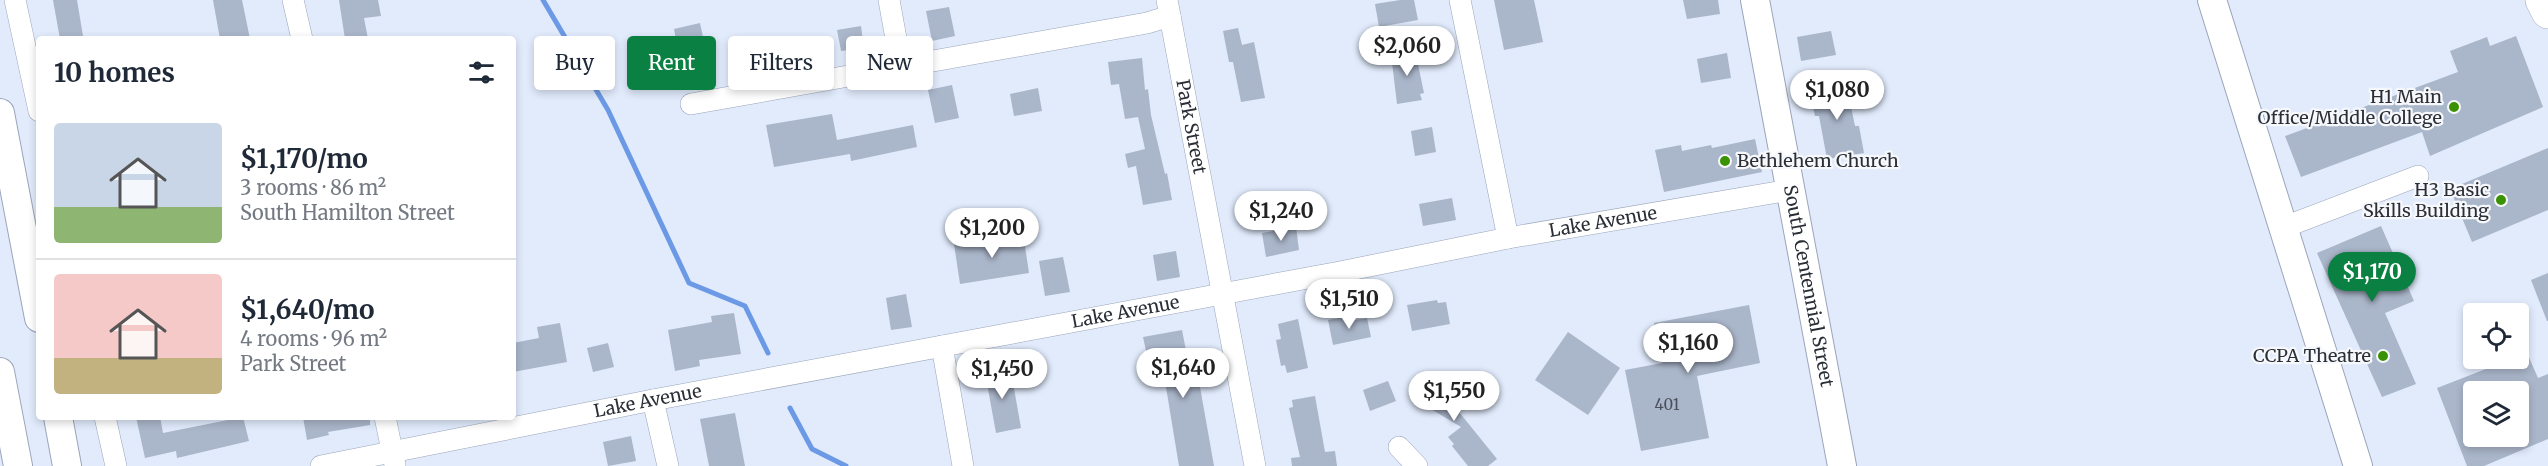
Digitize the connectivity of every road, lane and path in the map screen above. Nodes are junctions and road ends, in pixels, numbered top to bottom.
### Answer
1 (15, 0) edge
2 (293, 0) edge
3 (889, 0) edge
4 (1460, 0) edge
5 (1755, 0) edge
6 (2212, 0) edge
7 (2542, 0) edge
8 (1169, 8) edge
9 (2548, 12) edge
10 (301, 36) edge
11 (896, 36) edge
12 (933, 61) edge
13 (846, 76) edge
14 (36, 97) edge
15 (691, 104) dead end
16 (0, 112) edge
17 (2418, 176) dead end
18 (1790, 190) junction
19 (2285, 227) junction
20 (1508, 238) junction
21 (1224, 292) junction
22 (36, 302) edge
23 (942, 346) junction
24 (0, 372) edge
25 (653, 400) junction
26 (59, 420) edge
27 (106, 420) edge
28 (386, 420) edge
29 (1399, 447) dead end
30 (394, 459) edge
31 (18, 466) edge
32 (67, 466) edge
33 (116, 466) edge
34 (321, 466) edge
35 (668, 466) edge
36 (963, 466) edge
37 (1256, 466) edge
38 (1417, 466) edge
39 (1842, 466) edge
40 (2358, 466) edge

1 - 14 street
2 - 10 street
3 - 11 street
4 - 20 street
5 - 18 street, South Centennial Street
6 - 19 street
7 - 9 main road
8 - 12 street
8 - 21 street, Park Street
13 - 15 street
16 - 22 street
17 - 19 street
18 - 20 street, Lake Avenue
18 - 39 street, South Centennial Street
19 - 40 street
20 - 21 street, Lake Avenue
21 - 23 street, Lake Avenue
21 - 37 street, Park Street
23 - 25 street, Lake Avenue
23 - 36 street
24 - 31 street
25 - 30 street, Lake Avenue
25 - 35 street
26 - 32 street
27 - 33 street
28 - 30 street
29 - 38 street
30 - 34 street, Lake Avenue

